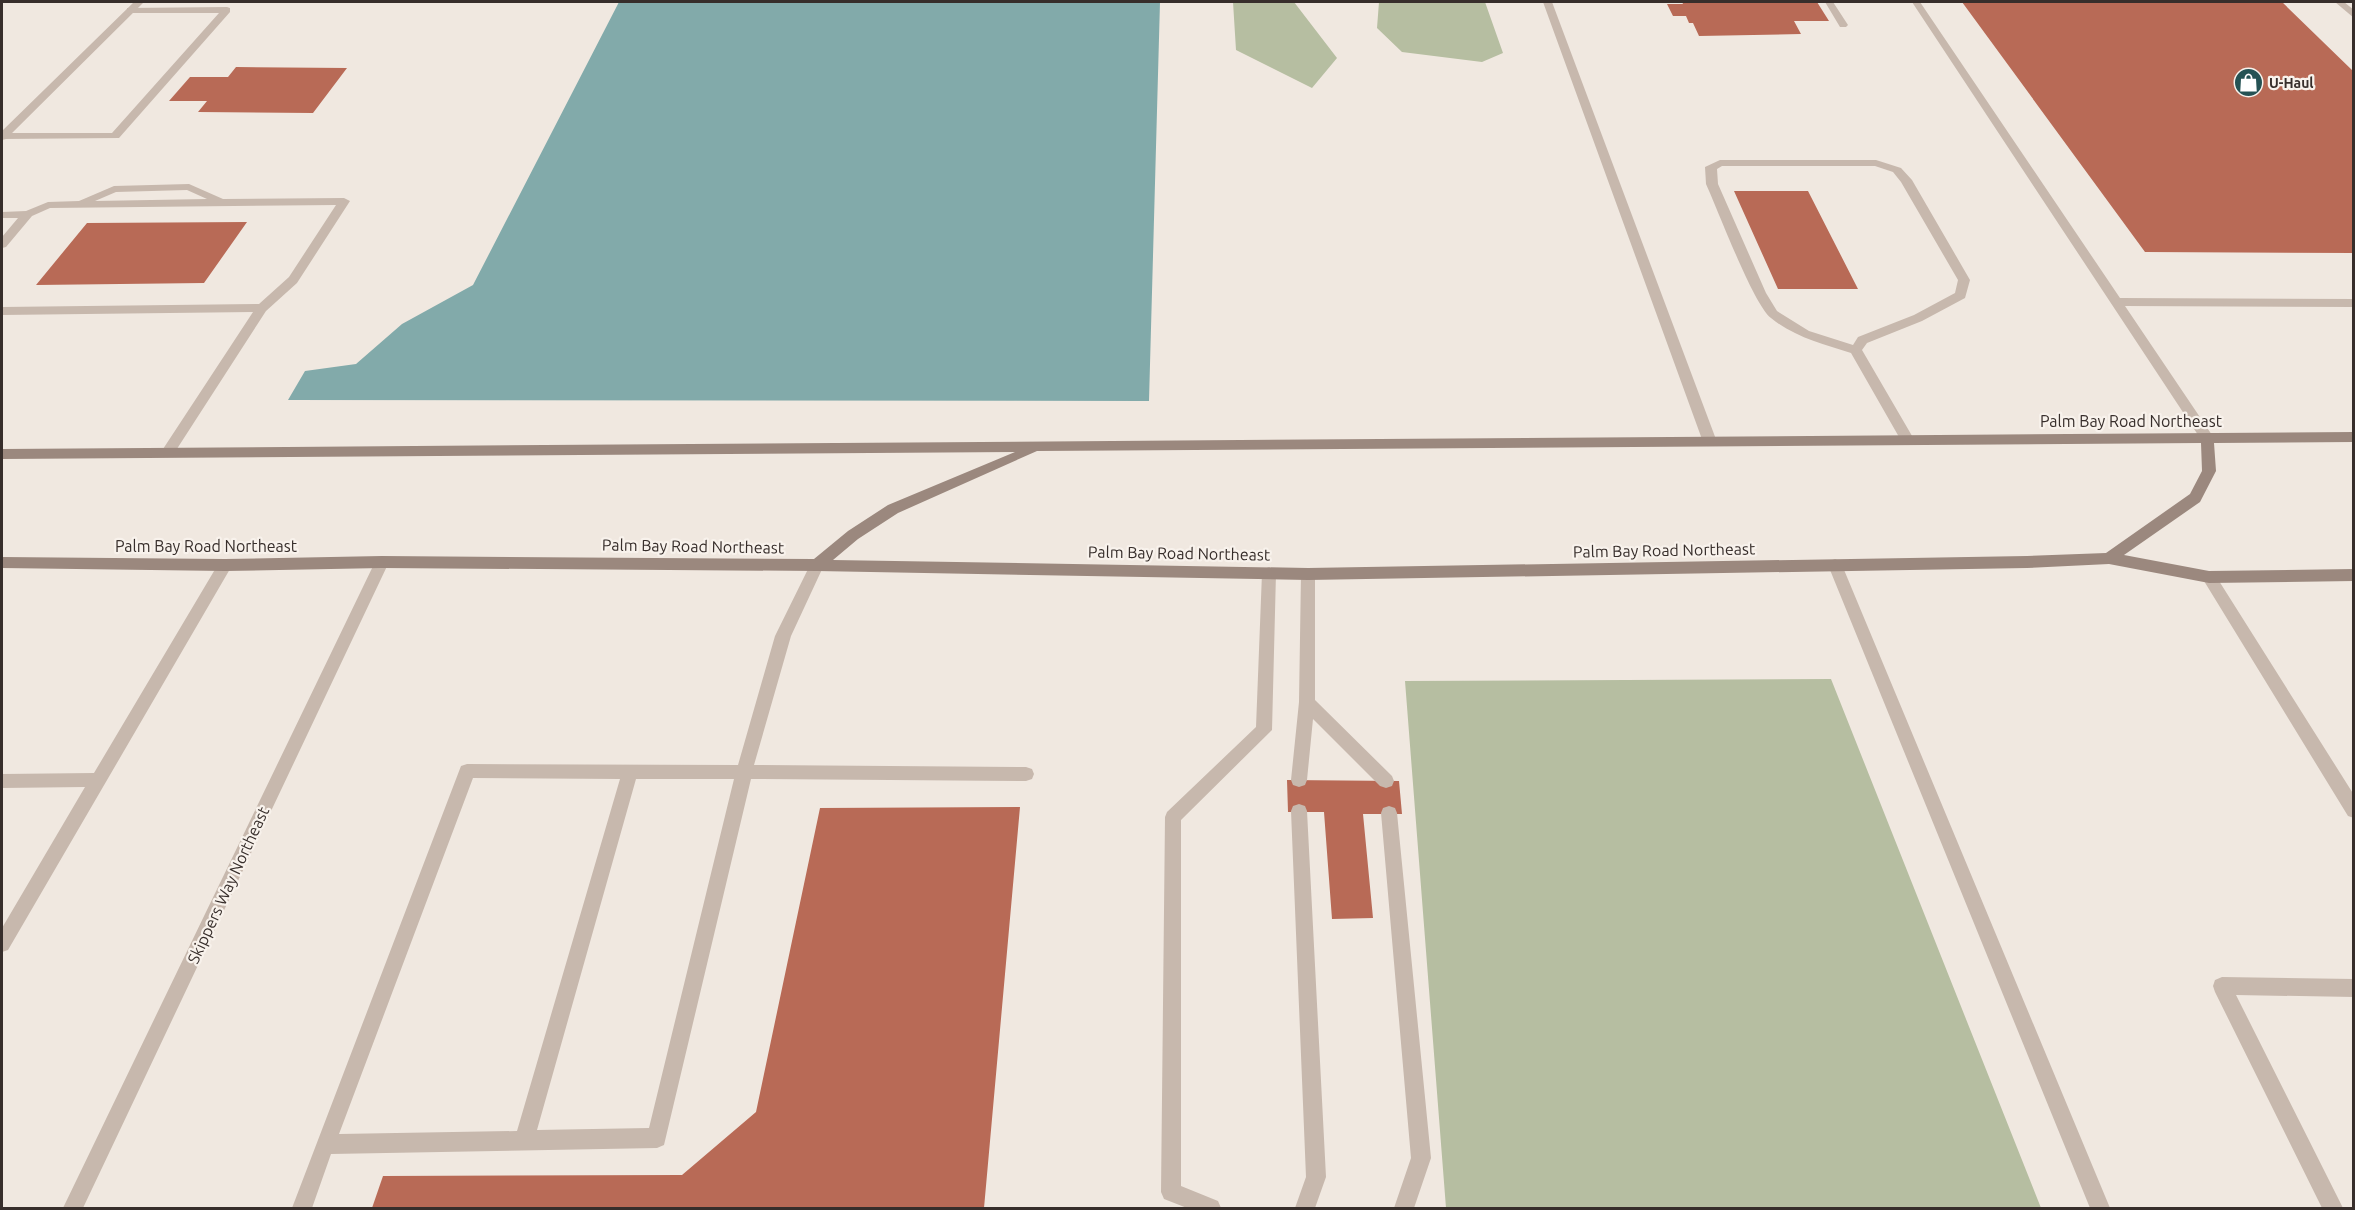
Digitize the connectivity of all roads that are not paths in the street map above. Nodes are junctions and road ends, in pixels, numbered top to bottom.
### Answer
1 (139, 2) edge
2 (1547, 2) edge
3 (1829, 2) edge
4 (1916, 2) edge
5 (2339, 2) edge
6 (130, 10) junction
7 (2354, 15) edge
8 (1843, 25) dead end
9 (2, 136) edge
10 (28, 214) junction
11 (2, 215) edge
12 (2, 244) edge
13 (2116, 302) junction
14 (2354, 303) edge
15 (262, 308) junction
16 (2, 311) edge
17 (1856, 350) junction
18 (2354, 437) edge
19 (2207, 438) junction
20 (1908, 441) junction
21 (1710, 442) junction
22 (1036, 448) junction
23 (168, 452) junction
24 (2, 454) edge
25 (2109, 558) junction
26 (382, 562) junction
27 (2, 563) edge
28 (225, 565) junction
29 (817, 565) junction
30 (1835, 565) junction
31 (1269, 573) junction
32 (1308, 574) junction
33 (2354, 574) edge
34 (2209, 576) junction
35 (1307, 702) junction
36 (630, 771) junction
37 (744, 772) junction
38 (1026, 774) dead end
39 (100, 780) junction
40 (1299, 780) dead end
41 (2, 781) edge
42 (1386, 781) dead end
43 (1299, 811) dead end
44 (2354, 811) edge
45 (1389, 813) dead end
46 (2, 945) edge
47 (2354, 988) edge
48 (524, 1141) junction
49 (325, 1144) junction
50 (74, 1209) edge
51 (302, 1209) edge
52 (1211, 1209) edge
53 (1305, 1209) edge
54 (1404, 1209) edge
55 (2100, 1209) edge
56 (2333, 1209) edge

1 - 6 street
2 - 21 street
3 - 8 street
4 - 13 street
5 - 7 street
6 - 9 street
6 - 9 street
10 - 11 street
10 - 12 street
10 - 15 street
13 - 14 street
13 - 19 street
15 - 16 street
15 - 23 street
17 - 17 street
17 - 20 street
18 - 19 main road, Palm Bay Road Northeast
19 - 20 main road, Palm Bay Road Northeast
19 - 25 main road
20 - 21 main road, Palm Bay Road Northeast
21 - 22 main road, Palm Bay Road Northeast
22 - 23 main road, Palm Bay Road Northeast
22 - 29 main road
23 - 24 main road, Palm Bay Road Northeast
25 - 30 main road, Palm Bay Road Northeast
25 - 34 main road, Palm Bay Road Northeast
26 - 28 main road, Palm Bay Road Northeast
26 - 29 main road, Palm Bay Road Northeast
26 - 50 street, Skippers Way Northeast
27 - 28 main road, Palm Bay Road Northeast
28 - 39 street
29 - 31 main road, Palm Bay Road Northeast
29 - 37 street
30 - 32 main road, Palm Bay Road Northeast
30 - 55 street
31 - 32 main road, Palm Bay Road Northeast
31 - 52 street
32 - 35 street
33 - 34 main road, Palm Bay Road Northeast
34 - 44 street
35 - 40 street
35 - 42 street
36 - 37 street
36 - 48 street
36 - 49 street
37 - 38 street
37 - 48 street
39 - 41 street
39 - 46 street
43 - 53 street
45 - 54 street
47 - 56 street
48 - 49 street
49 - 51 street

